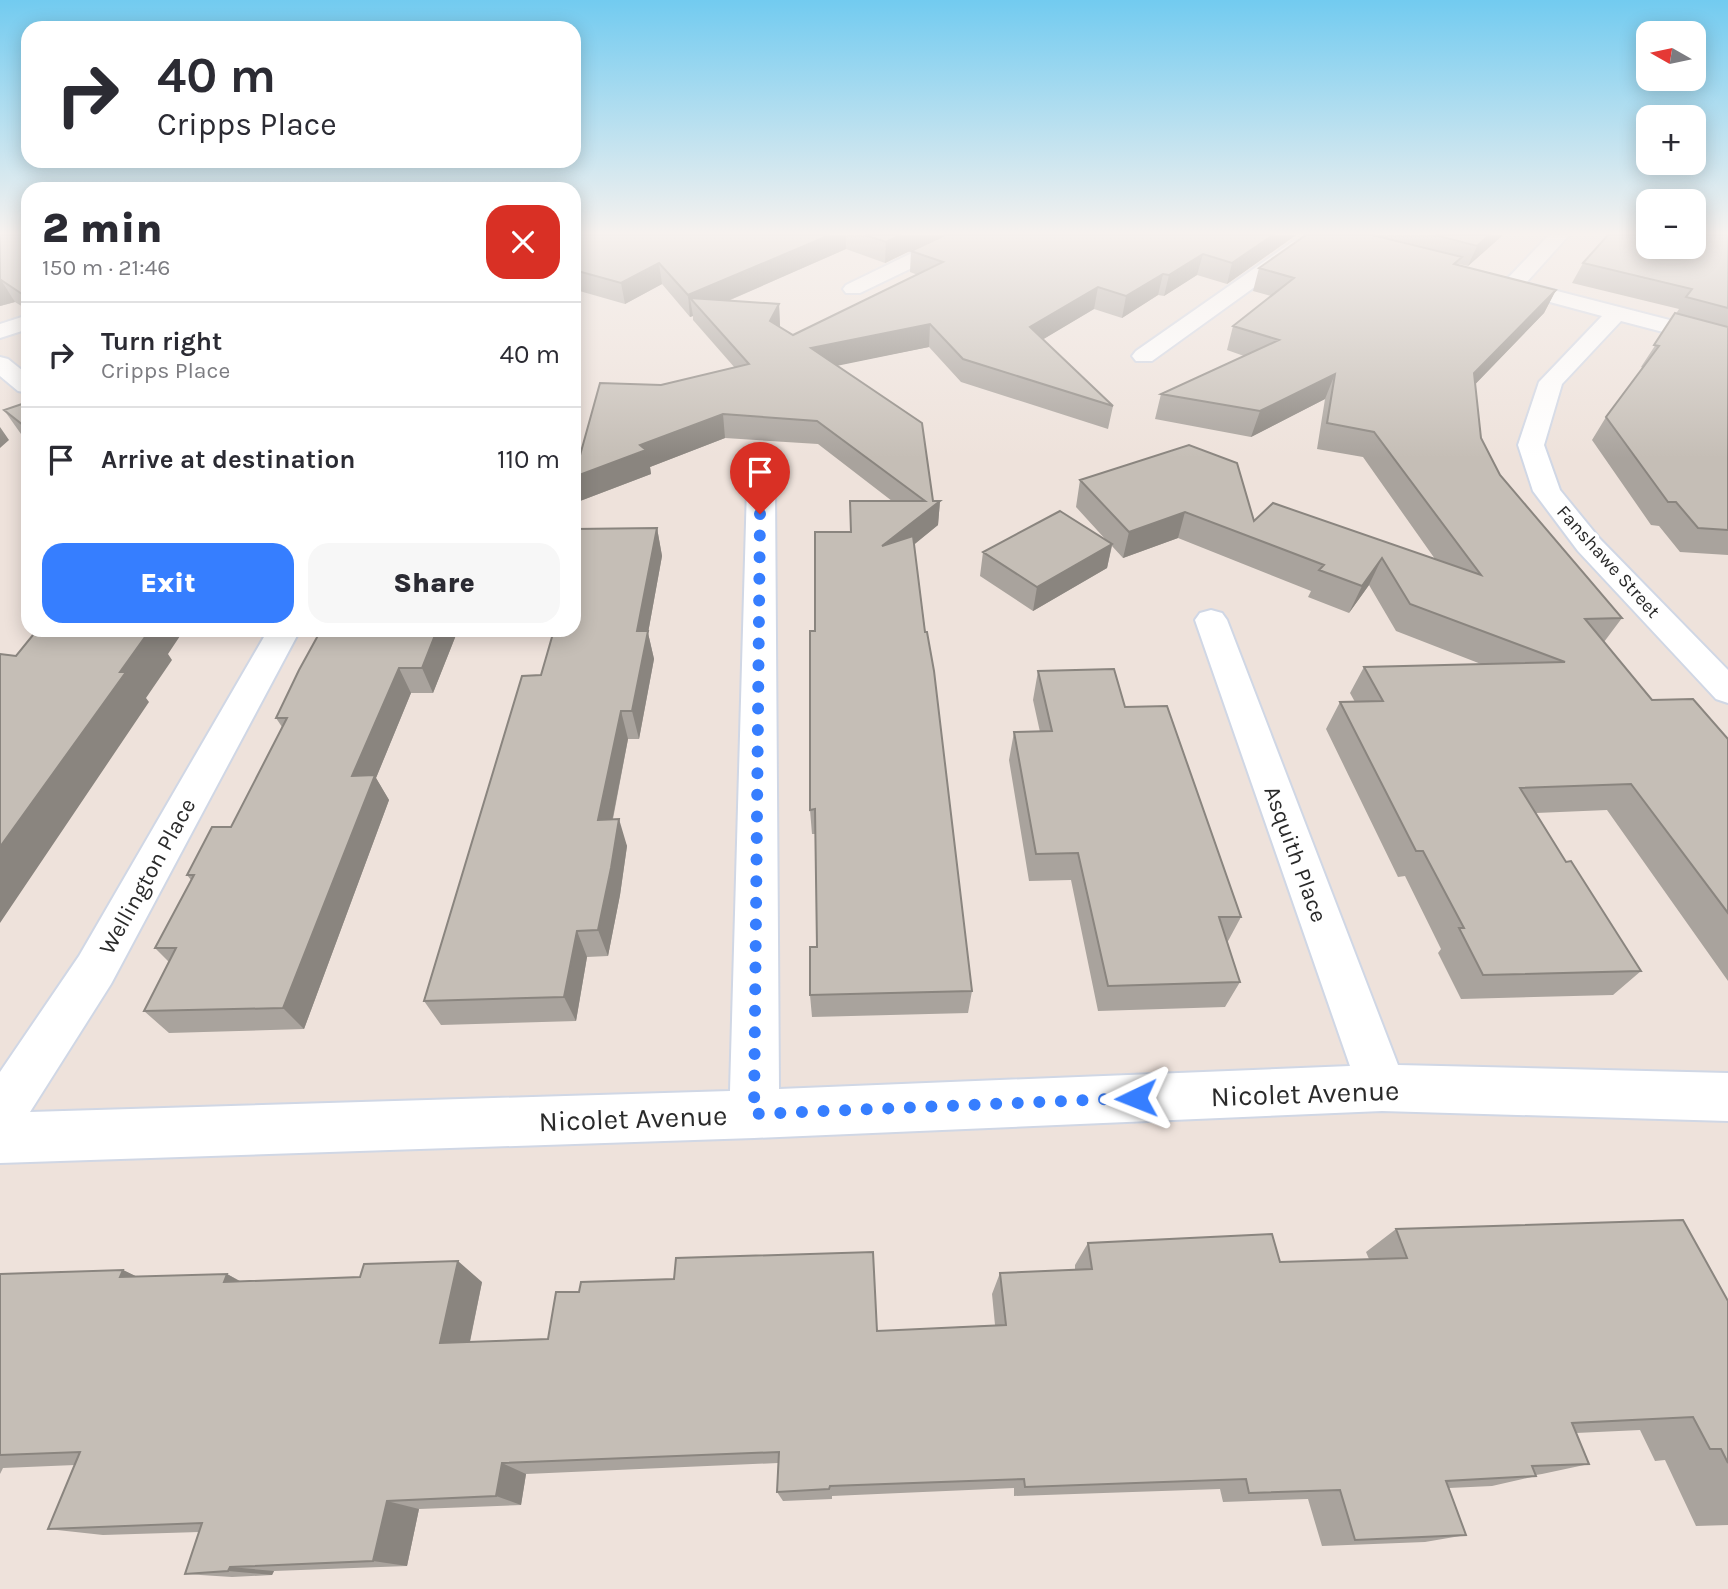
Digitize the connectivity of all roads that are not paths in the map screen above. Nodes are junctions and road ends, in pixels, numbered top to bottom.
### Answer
1 (1209, 309) edge
2 (1598, 309) edge
3 (1616, 314) junction
4 (21, 324) edge
5 (0, 331) edge
6 (1728, 342) edge
7 (1144, 356) dead end
8 (0, 364) edge
9 (21, 381) edge
10 (761, 487) dead end
11 (1211, 620) dead end
12 (280, 637) edge
13 (1712, 654) edge
14 (1728, 691) edge
15 (1382, 1088) junction
16 (1728, 1097) edge
17 (754, 1114) junction
18 (0, 1115) edge
19 (0, 1138) edge

1 - 7 street
2 - 3 street
3 - 6 street
3 - 13 street, Fanshawe Street
4 - 5 street
8 - 9 street
10 - 17 street
11 - 15 street, Asquith Place
12 - 18 street, Wellington Place
13 - 14 street, Fanshawe Street
15 - 16 street, Nicolet Avenue
15 - 17 street, Nicolet Avenue
17 - 19 street, Nicolet Avenue

